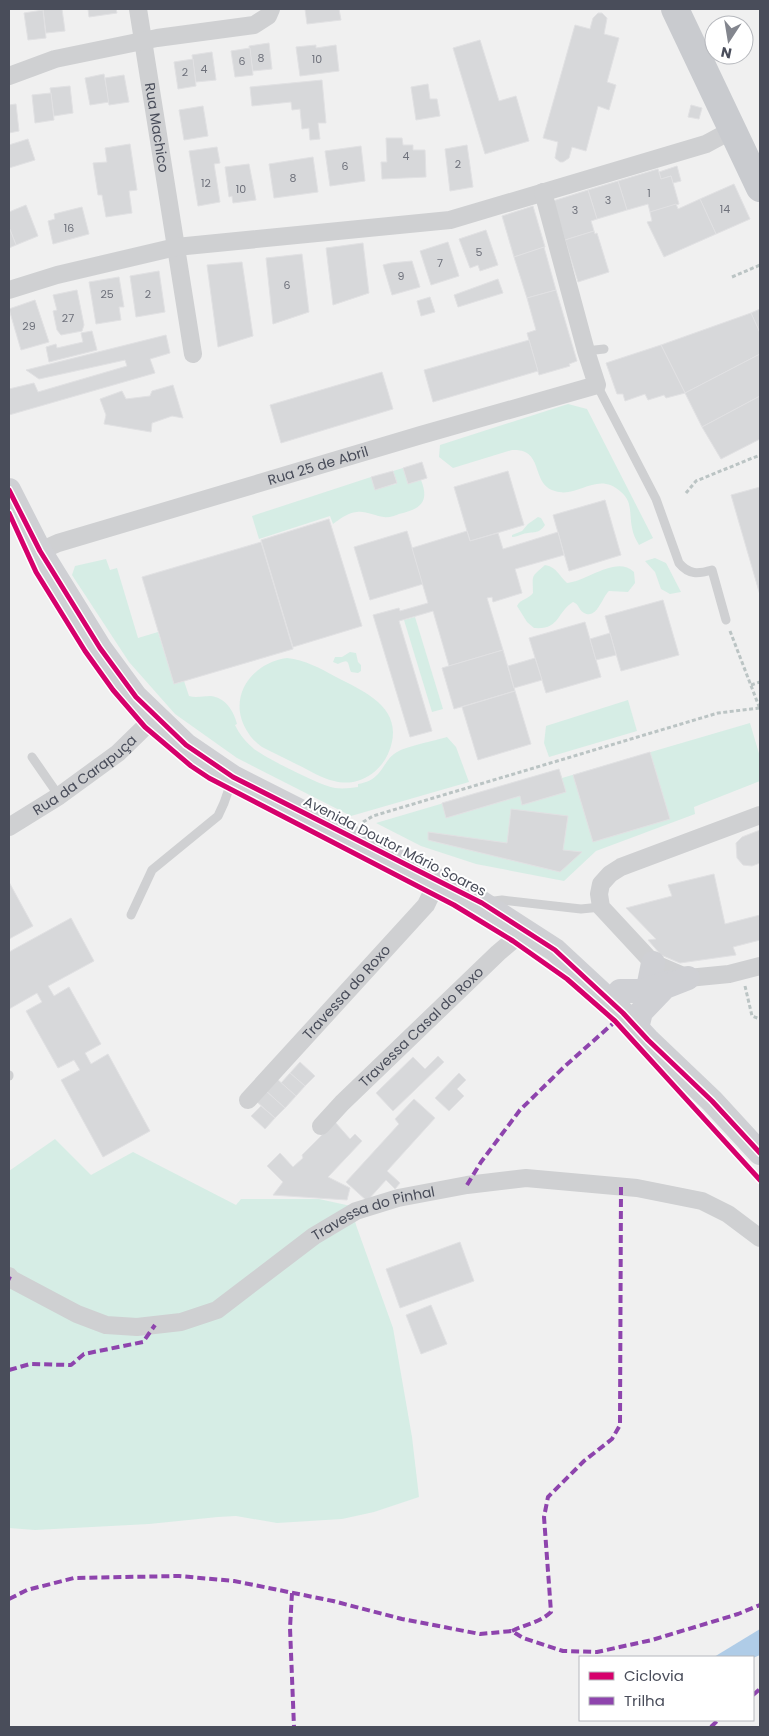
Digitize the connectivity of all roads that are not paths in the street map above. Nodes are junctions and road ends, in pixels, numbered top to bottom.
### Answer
1 (138, 9) edge
2 (271, 9) edge
3 (675, 9) edge
4 (143, 42) junction
5 (9, 76) edge
6 (732, 130) junction
7 (760, 188) edge
8 (543, 192) junction
9 (176, 247) junction
10 (9, 290) edge
11 (604, 349) dead end
12 (586, 351) junction
13 (193, 354) dead end
14 (597, 385) junction
15 (9, 490) edge
16 (40, 552) junction
17 (726, 620) road end
18 (156, 716) junction
19 (32, 757) dead end
20 (233, 777) junction
21 (59, 796) junction
22 (760, 814) edge
23 (9, 827) edge
24 (438, 880) junction
25 (482, 903) junction
26 (601, 907) junction
27 (131, 915) dead end
28 (525, 930) junction
29 (556, 950) junction
30 (653, 962) junction
31 (760, 966) edge
32 (688, 978) junction
33 (648, 988) junction
34 (620, 991) junction
35 (639, 1020) junction
36 (248, 1100) dead end
37 (321, 1126) dead end
38 (760, 1152) edge
39 (760, 1238) edge
40 (10, 1277) edge

1 - 4 street, Rua Machico
2 - 4 street
3 - 6 main road
4 - 5 street
4 - 9 street, Rua Machico
6 - 7 main road
6 - 8 street
8 - 9 street
8 - 12 street
9 - 10 street
9 - 13 street, Rua Machico
11 - 12 lane
12 - 14 street
14 - 16 street, Rua 25 de Abril
14 - 17 lane
15 - 16 street, Avenida Doutor Mário Soares
16 - 18 street, Avenida Doutor Mário Soares
18 - 20 street, Avenida Doutor Mário Soares
18 - 21 street, Rua da Carapuça
19 - 21 lane
20 - 24 street, Avenida Doutor Mário Soares
20 - 27 lane
21 - 23 street, Rua da Carapuça
22 - 26 street
24 - 25 street, Avenida Doutor Mário Soares
24 - 36 street, Travessa do Roxo
25 - 26 lane
25 - 28 street, Avenida Doutor Mário Soares
26 - 30 street
28 - 29 street, Avenida Doutor Mário Soares
28 - 37 street, Travessa Casal do Roxo
29 - 34 street, Avenida Doutor Mário Soares
29 - 35 street, Avenida Doutor Mário Soares
30 - 32 street
30 - 33 street
31 - 32 street
32 - 33 street
32 - 35 street
33 - 34 street
34 - 35 street, Avenida Doutor Mário Soares
35 - 38 street, Avenida Doutor Mário Soares
39 - 40 street, Travessa do Pinhal

